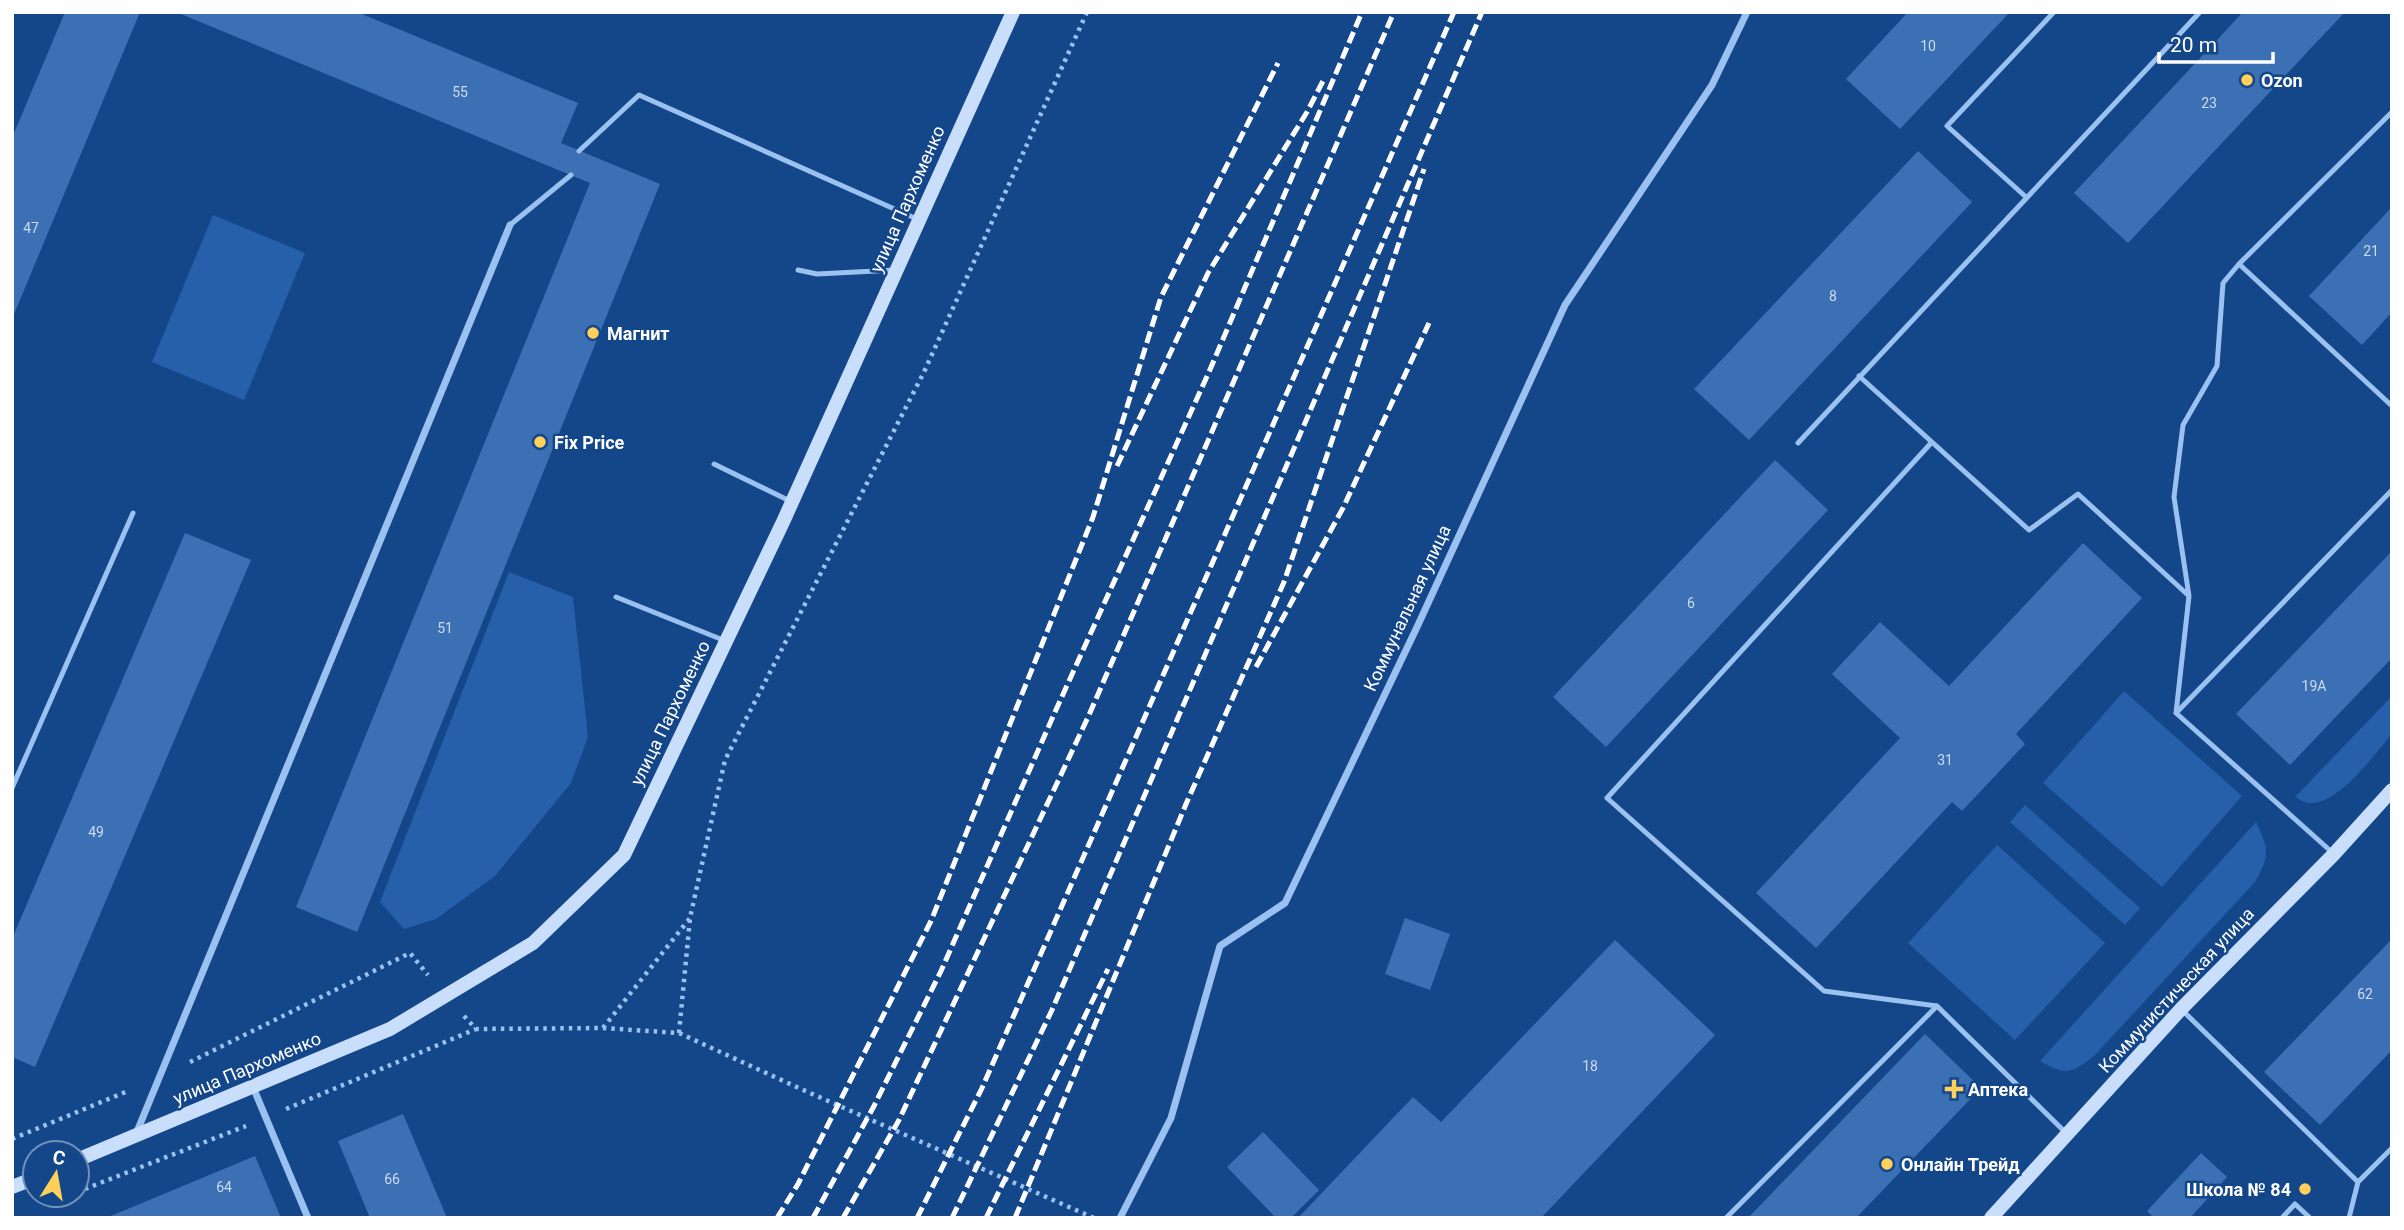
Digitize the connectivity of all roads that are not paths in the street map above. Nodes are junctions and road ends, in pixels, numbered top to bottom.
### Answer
1 (1013, 12) edge
2 (1747, 12) edge
3 (2054, 12) edge
4 (2200, 12) edge
5 (2392, 112) edge
6 (579, 151) dead end
7 (571, 175) dead end
8 (2026, 197) junction
9 (919, 220) junction
10 (510, 225) joint
11 (2239, 264) junction
12 (798, 270) dead end
13 (897, 270) junction
14 (1859, 376) junction
15 (2392, 405) edge
16 (1932, 442) junction
17 (1798, 443) dead end
18 (714, 464) dead end
19 (2392, 490) edge
20 (792, 502) junction
21 (133, 513) dead end
22 (2189, 596) junction
23 (616, 597) dead end
24 (726, 641) junction
25 (2176, 713) junction
26 (12, 788) edge
27 (2392, 790) edge
28 (2334, 853) junction
29 (1937, 1006) junction
30 (2182, 1009) junction
31 (253, 1087) junction
32 (2067, 1135) junction
33 (136, 1136) junction
34 (2392, 1148) edge
35 (91, 1154) edge
36 (2358, 1182) junction
37 (307, 1218) edge
38 (1120, 1218) edge
39 (1726, 1218) edge
40 (1991, 1218) edge
41 (2282, 1218) edge
42 (2310, 1218) edge
43 (2349, 1218) edge

1 - 9 street, улица Пархоменко
2 - 38 street, Коммунальная улица
3 - 8 lane
4 - 8 lane
5 - 11 lane
6 - 9 lane
7 - 10 lane
8 - 14 lane
9 - 13 street, улица Пархоменко
10 - 33 street
11 - 15 lane
11 - 22 lane
12 - 13 lane
13 - 20 street, улица Пархоменко
14 - 16 lane
14 - 17 lane
16 - 22 lane
16 - 29 lane
18 - 20 lane
19 - 25 lane
20 - 24 street, улица Пархоменко
21 - 26 lane
22 - 25 lane
23 - 24 lane
24 - 31 street, улица Пархоменко
25 - 28 lane
27 - 28 street, Коммунистическая улица
28 - 30 street, Коммунистическая улица
29 - 32 lane
29 - 39 lane
30 - 32 street, Коммунистическая улица
30 - 36 lane
31 - 33 street, улица Пархоменко
31 - 37 street
32 - 40 street, Коммунистическая улица
33 - 35 street, улица Пархоменко
34 - 36 lane
36 - 43 lane
41 - 42 lane

